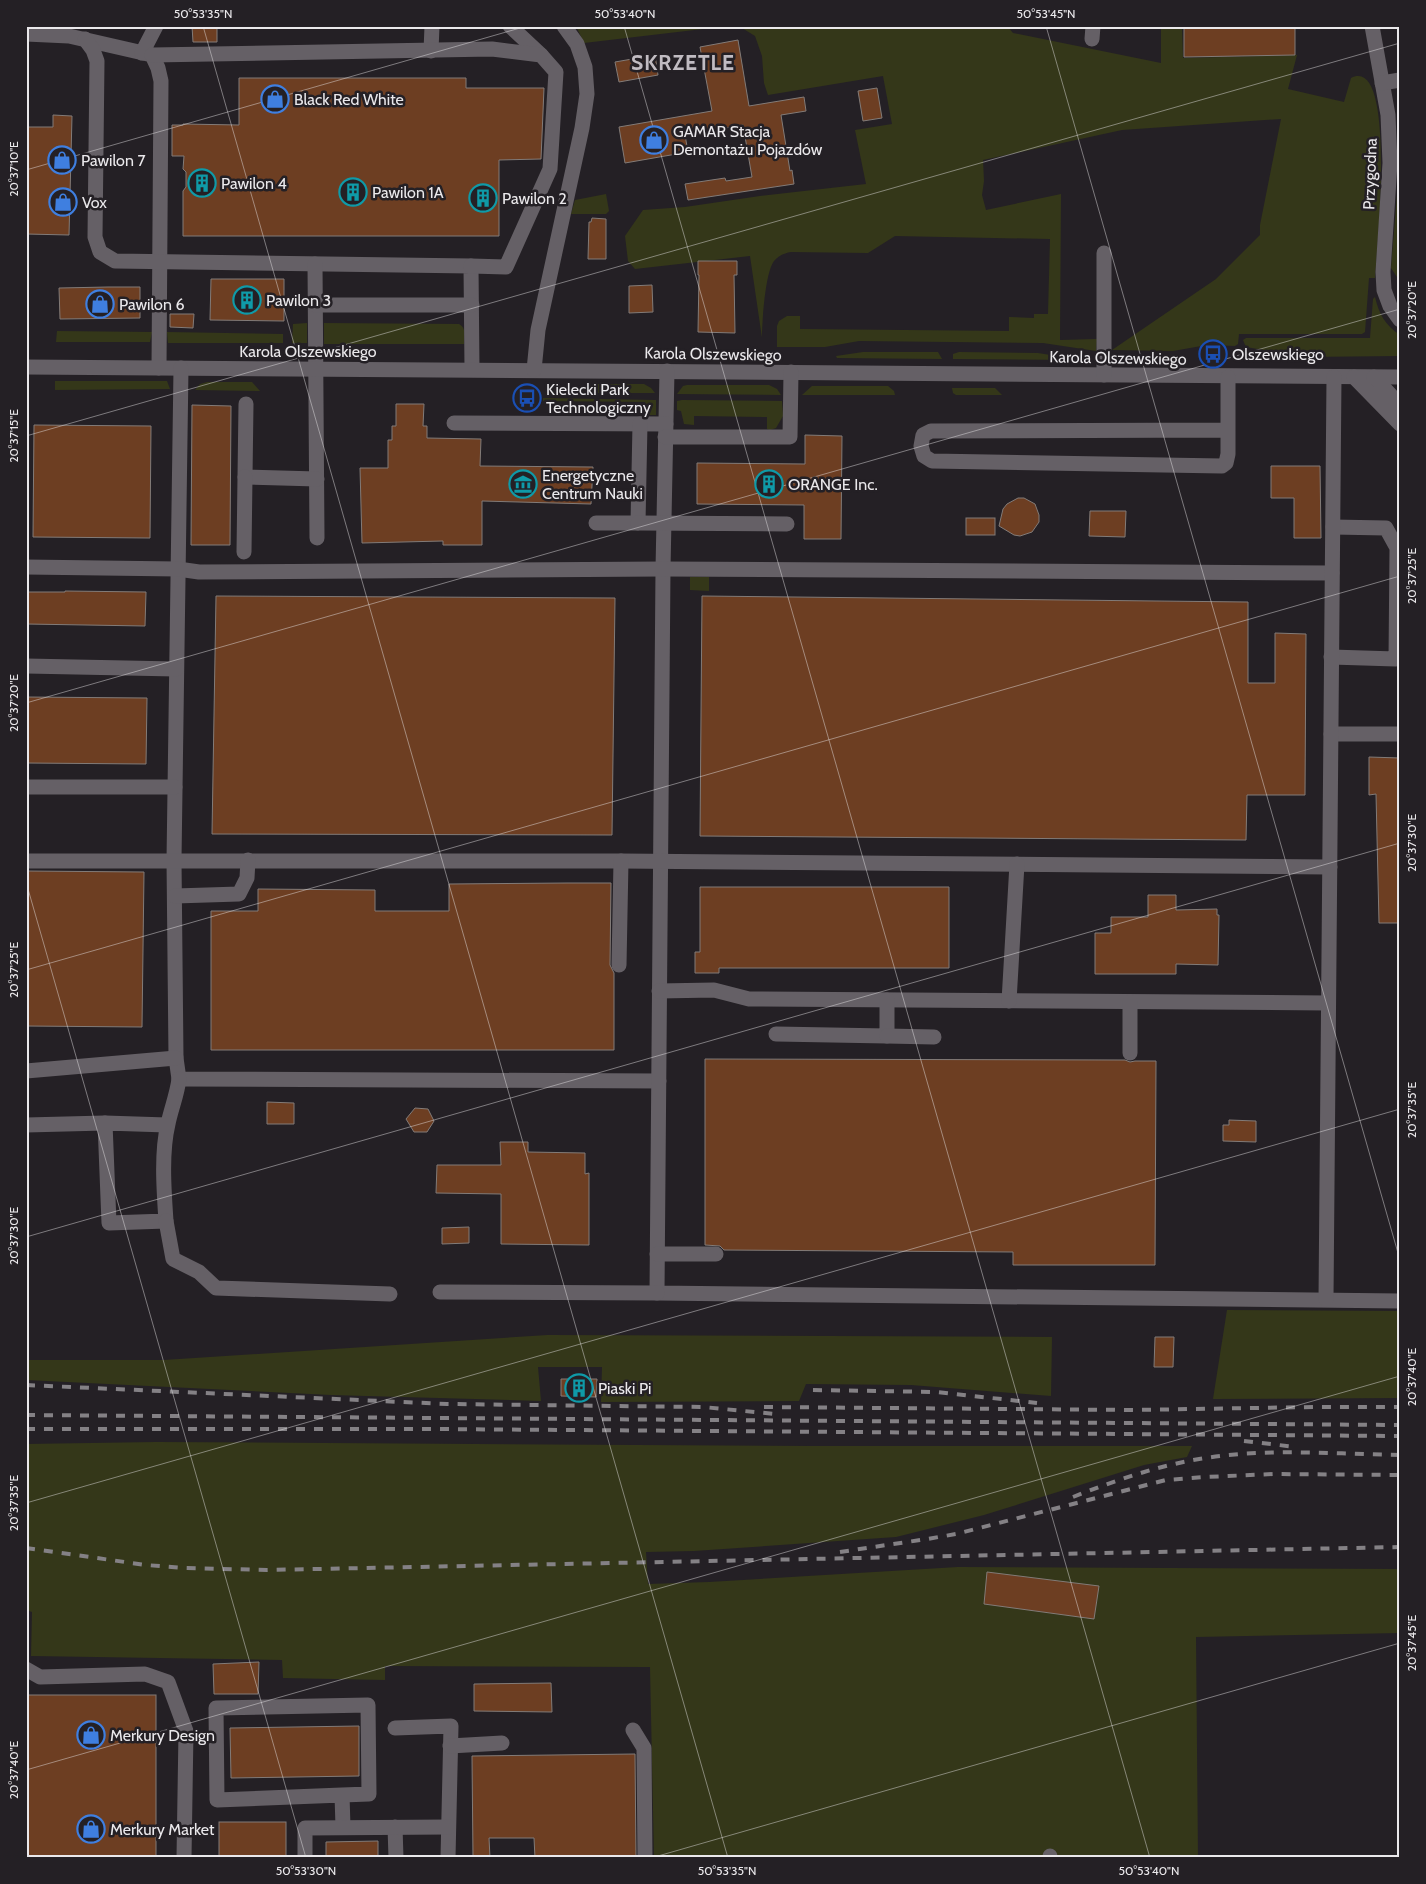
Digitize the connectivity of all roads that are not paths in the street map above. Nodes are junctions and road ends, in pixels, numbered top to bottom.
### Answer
1 (156, 26) edge
2 (432, 26) edge
3 (510, 26) edge
4 (564, 26) edge
5 (1372, 26) edge
6 (26, 34) edge
7 (85, 39) junction
8 (431, 51) junction
9 (147, 54) junction
10 (541, 55) junction
11 (1400, 80) edge
12 (1382, 83) junction
13 (1104, 253) dead end
14 (160, 261) junction
15 (315, 264) junction
16 (471, 266) junction
17 (315, 305) junction
18 (472, 305) junction
19 (1400, 320) edge
20 (26, 367) edge
21 (159, 368) junction
22 (181, 368) junction
23 (316, 368) junction
24 (472, 370) junction
25 (534, 370) junction
26 (667, 371) junction
27 (791, 372) junction
28 (1104, 375) junction
29 (1228, 377) junction
30 (1334, 377) junction
31 (1354, 377) junction
32 (1387, 377) edge
33 (1400, 389) edge
34 (246, 404) dead end
35 (1400, 405) edge
36 (454, 423) dead end
37 (640, 424) junction
38 (1400, 424) edge
39 (665, 430) junction
40 (1228, 430) junction
41 (245, 476) junction
42 (317, 479) junction
43 (639, 480) junction
44 (664, 480) junction
45 (596, 523) dead end
46 (664, 523) junction
47 (638, 524) junction
48 (787, 524) dead end
49 (1333, 527) junction
50 (317, 538) dead end
51 (244, 552) dead end
52 (26, 567) edge
53 (178, 569) junction
54 (663, 569) junction
55 (1332, 573) junction
56 (1331, 657) junction
57 (26, 666) edge
58 (176, 669) junction
59 (1331, 734) junction
60 (1400, 734) edge
61 (26, 786) edge
62 (175, 787) junction
63 (174, 860) junction
64 (248, 860) junction
65 (26, 861) edge
66 (621, 861) junction
67 (660, 861) junction
68 (1017, 864) junction
69 (1330, 867) junction
70 (175, 896) junction
71 (619, 965) dead end
72 (660, 991) junction
73 (887, 1000) junction
74 (1009, 1001) junction
75 (1130, 1002) junction
76 (1328, 1004) junction
77 (776, 1034) dead end
78 (886, 1036) junction
79 (934, 1037) dead end
80 (1130, 1053) dead end
81 (176, 1058) junction
82 (26, 1071) edge
83 (179, 1079) junction
84 (659, 1081) junction
85 (105, 1123) junction
86 (26, 1125) edge
87 (167, 1125) junction
88 (166, 1221) junction
89 (657, 1254) junction
90 (716, 1254) dead end
91 (440, 1292) dead end
92 (657, 1293) junction
93 (390, 1294) dead end
94 (1326, 1299) junction
95 (1400, 1301) edge
96 (26, 1670) edge
97 (395, 1728) dead end
98 (633, 1730) dead end
99 (502, 1743) dead end
100 (450, 1746) junction
101 (342, 1795) junction
102 (448, 1826) junction
103 (343, 1827) junction
104 (395, 1827) junction
105 (184, 1858) edge
106 (305, 1858) edge
107 (396, 1858) edge
108 (448, 1858) edge
109 (645, 1858) edge

1 - 9 street
2 - 8 street
3 - 10 street
4 - 25 street
5 - 12 street, Przygodna
6 - 7 street
7 - 9 street
7 - 14 street
8 - 9 street
8 - 10 street
9 - 14 street
10 - 16 street
11 - 12 street
12 - 19 street, Przygodna
13 - 28 street
14 - 15 street
14 - 21 street
15 - 16 street
15 - 17 street
16 - 18 street
17 - 18 street
17 - 23 street
18 - 24 street
20 - 21 street, Karola Olszewskiego
21 - 22 street, Karola Olszewskiego
22 - 23 street, Karola Olszewskiego
22 - 53 street
23 - 24 street, Karola Olszewskiego
23 - 42 street
24 - 25 street, Karola Olszewskiego
25 - 26 street, Karola Olszewskiego
26 - 27 street, Karola Olszewskiego
26 - 39 street
27 - 28 street, Karola Olszewskiego
27 - 39 street
28 - 29 street, Karola Olszewskiego
29 - 30 street, Karola Olszewskiego
29 - 40 street
30 - 31 street, Karola Olszewskiego
30 - 49 street
31 - 32 street, Karola Olszewskiego
31 - 38 street
32 - 33 street
32 - 35 street
34 - 41 street
36 - 37 street
37 - 39 street
37 - 43 street
39 - 44 street
40 - 40 street
41 - 42 street
41 - 51 street
42 - 50 street
43 - 44 street
43 - 47 street
44 - 46 street
45 - 47 street
46 - 47 street
46 - 48 street
46 - 54 street
49 - 55 street
49 - 56 street
52 - 53 street
53 - 54 street
53 - 58 street
54 - 55 street
54 - 67 street
55 - 56 street
56 - 59 street
57 - 58 street
58 - 62 street
59 - 60 street
59 - 69 street
61 - 62 street
62 - 63 street
63 - 64 street
63 - 65 street
63 - 70 street
64 - 66 street
64 - 70 street
66 - 67 street
66 - 71 street
67 - 68 street
67 - 72 street
68 - 69 street
68 - 74 street
69 - 76 street
70 - 81 street
72 - 73 street
72 - 84 street
73 - 74 street
73 - 78 street
74 - 75 street
75 - 76 street
75 - 80 street
76 - 94 street
77 - 78 street
78 - 79 street
81 - 82 street
81 - 83 street
83 - 84 street
83 - 87 street
84 - 89 street
85 - 86 street
85 - 87 street
85 - 88 street
87 - 88 street
88 - 93 street
89 - 90 street
89 - 92 street
91 - 92 street
92 - 94 street
94 - 95 street
96 - 105 street
97 - 100 street
98 - 109 street
99 - 100 street
100 - 102 street
101 - 101 street
101 - 103 street
102 - 104 street
102 - 108 street
103 - 104 street
103 - 106 street
104 - 107 street

